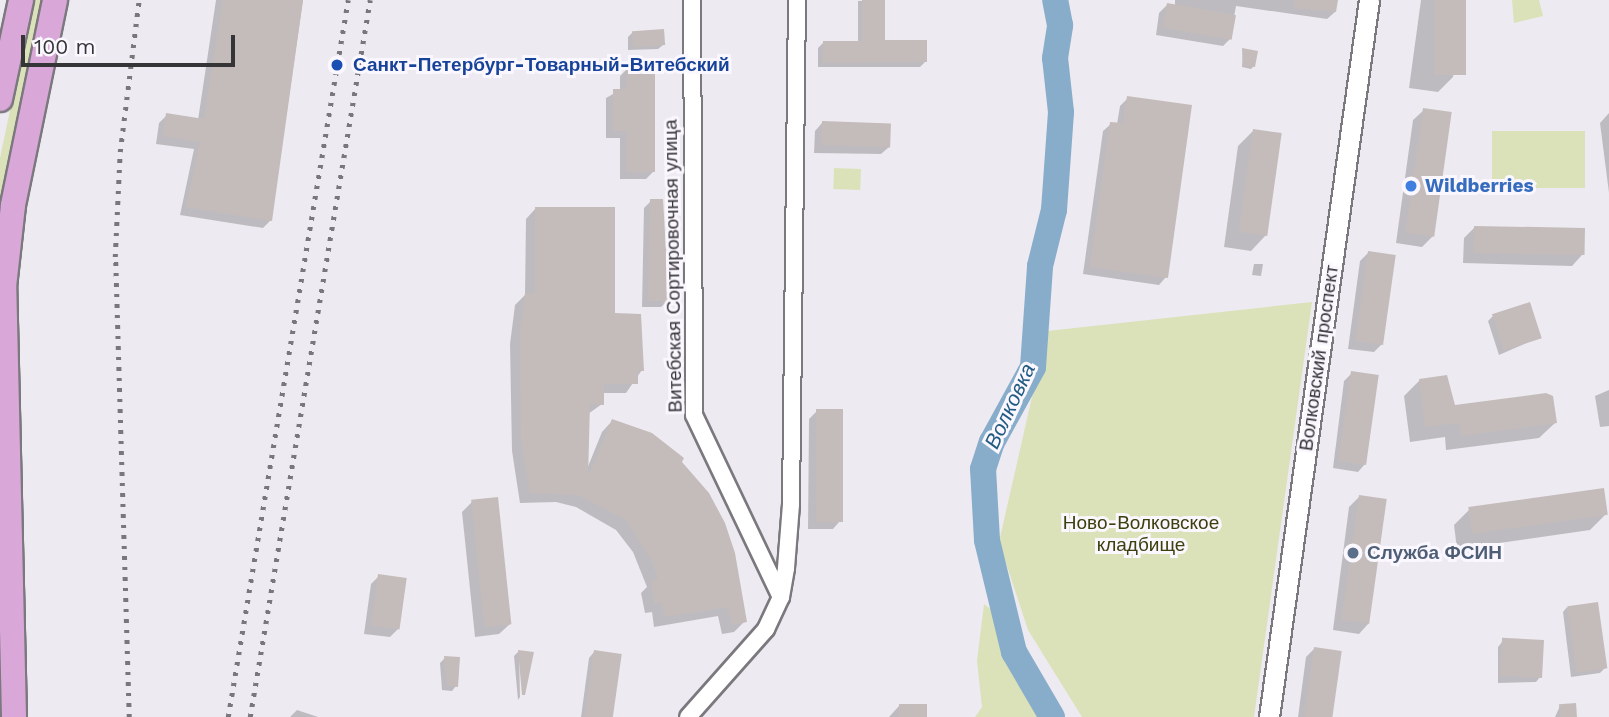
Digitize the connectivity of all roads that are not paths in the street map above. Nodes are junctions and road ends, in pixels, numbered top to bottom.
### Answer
1 (21, 0) edge
2 (55, 0) edge
3 (692, 0) edge
4 (797, 0) edge
5 (1369, 0) edge
6 (0, 99) edge
7 (7, 208) edge
8 (2, 282) edge
9 (781, 597) junction
10 (14, 717) edge
11 (688, 717) edge
12 (1269, 717) edge

1 - 6 main road
2 - 7 main road
3 - 9 street, Витебская Сортировочная улица
4 - 9 street
5 - 12 street, Волковский проспект
7 - 8 main road
8 - 10 main road
9 - 11 street

